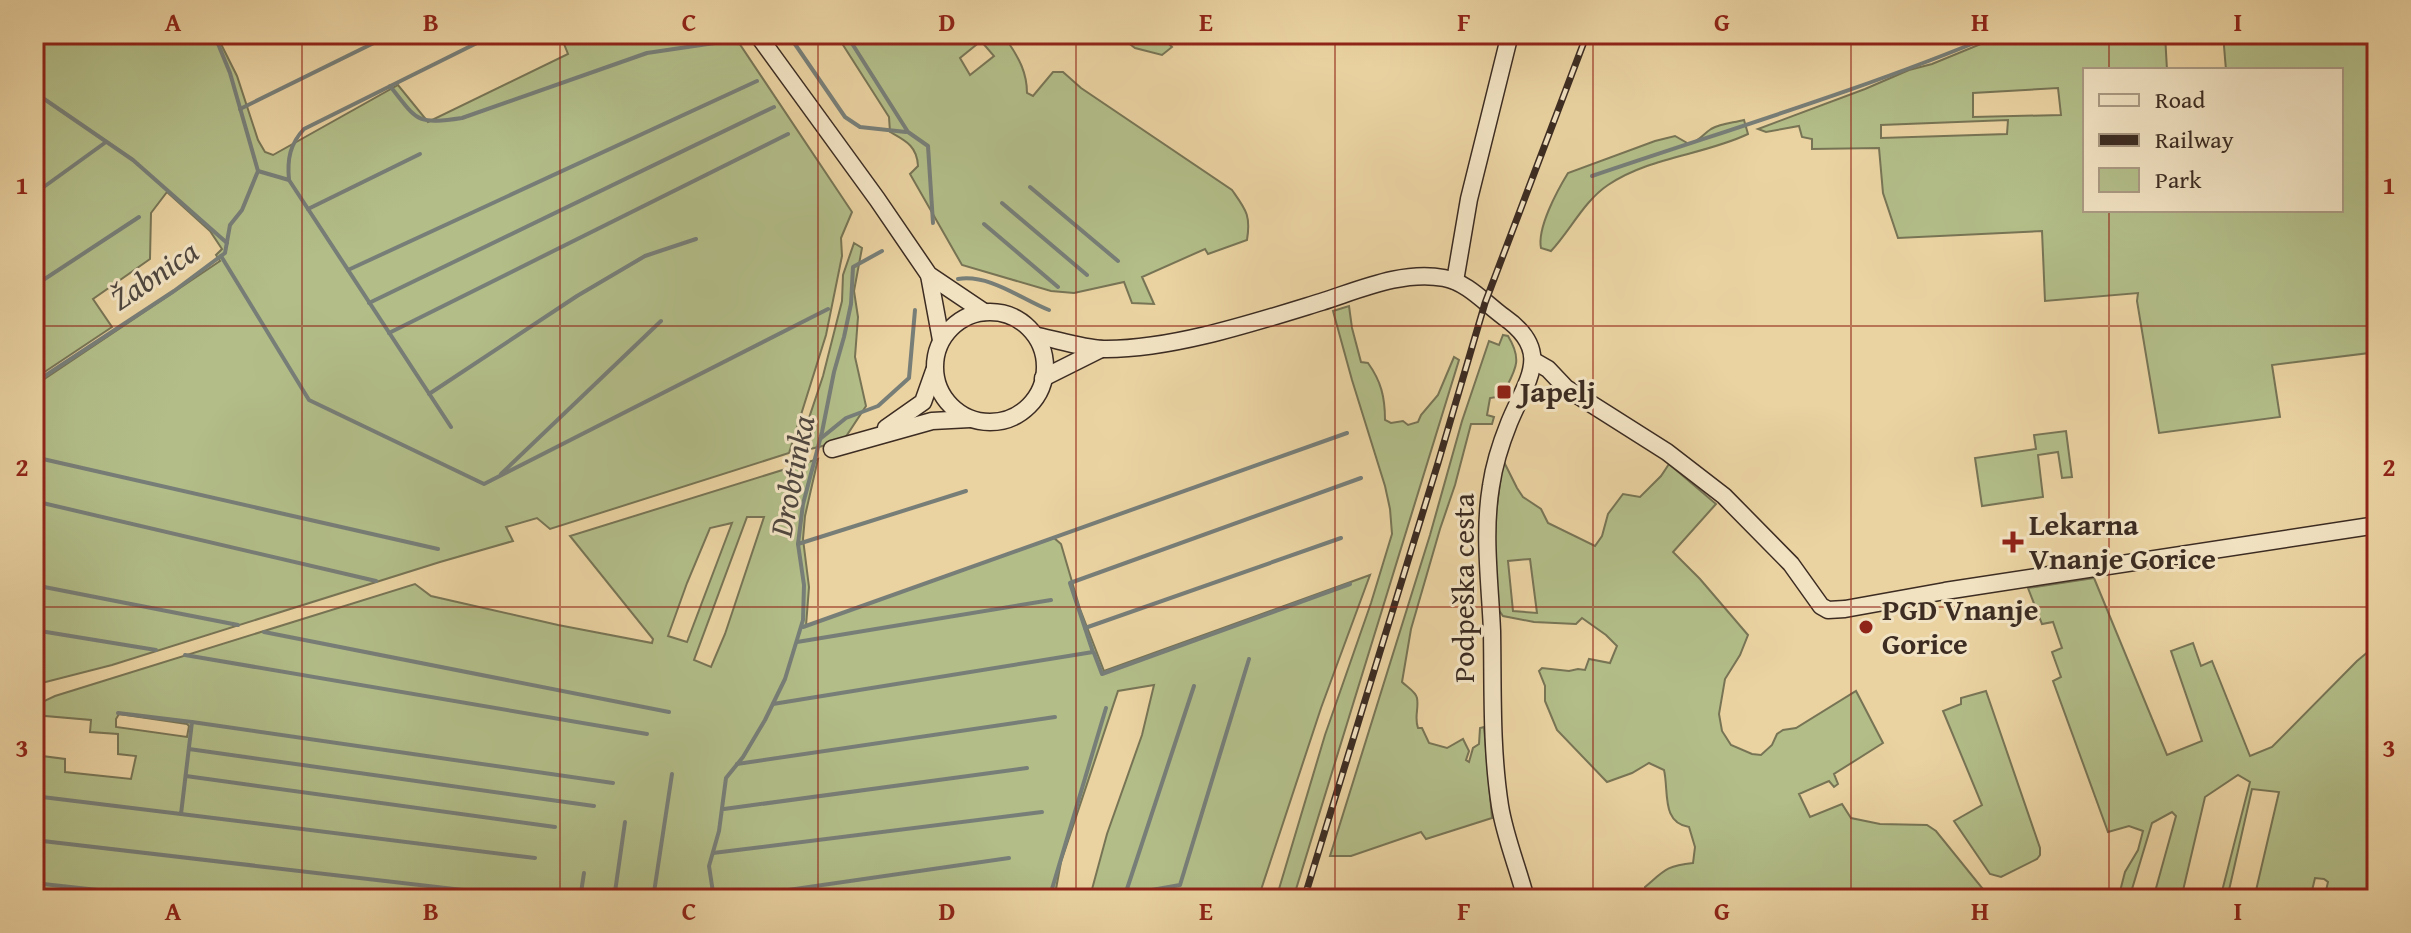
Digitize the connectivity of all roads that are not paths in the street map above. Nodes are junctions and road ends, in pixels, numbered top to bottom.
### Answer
1 (757, 34) edge
2 (1510, 34) edge
3 (929, 275) junction
4 (1455, 281) junction
5 (984, 312) junction
6 (1038, 336) junction
7 (941, 340) junction
8 (1101, 349) junction
9 (1534, 361) junction
10 (934, 371) junction
11 (1043, 378) junction
12 (1529, 383) junction
13 (1566, 388) junction
14 (970, 419) junction
15 (876, 435) junction
16 (832, 449) dead end
17 (2377, 525) edge
18 (1526, 899) edge

1 - 3 main road
2 - 4 main road
3 - 5 main road
3 - 7 main road
4 - 8 main road
4 - 9 main road
5 - 6 main road
5 - 7 main road
6 - 8 main road
6 - 11 main road
7 - 10 main road
8 - 11 main road
9 - 12 main road, Podpeška cesta
9 - 13 main road
10 - 14 main road
10 - 15 main road
11 - 14 main road
12 - 13 main road
12 - 18 main road, Podpeška cesta
13 - 17 main road
14 - 15 main road
15 - 16 main road

